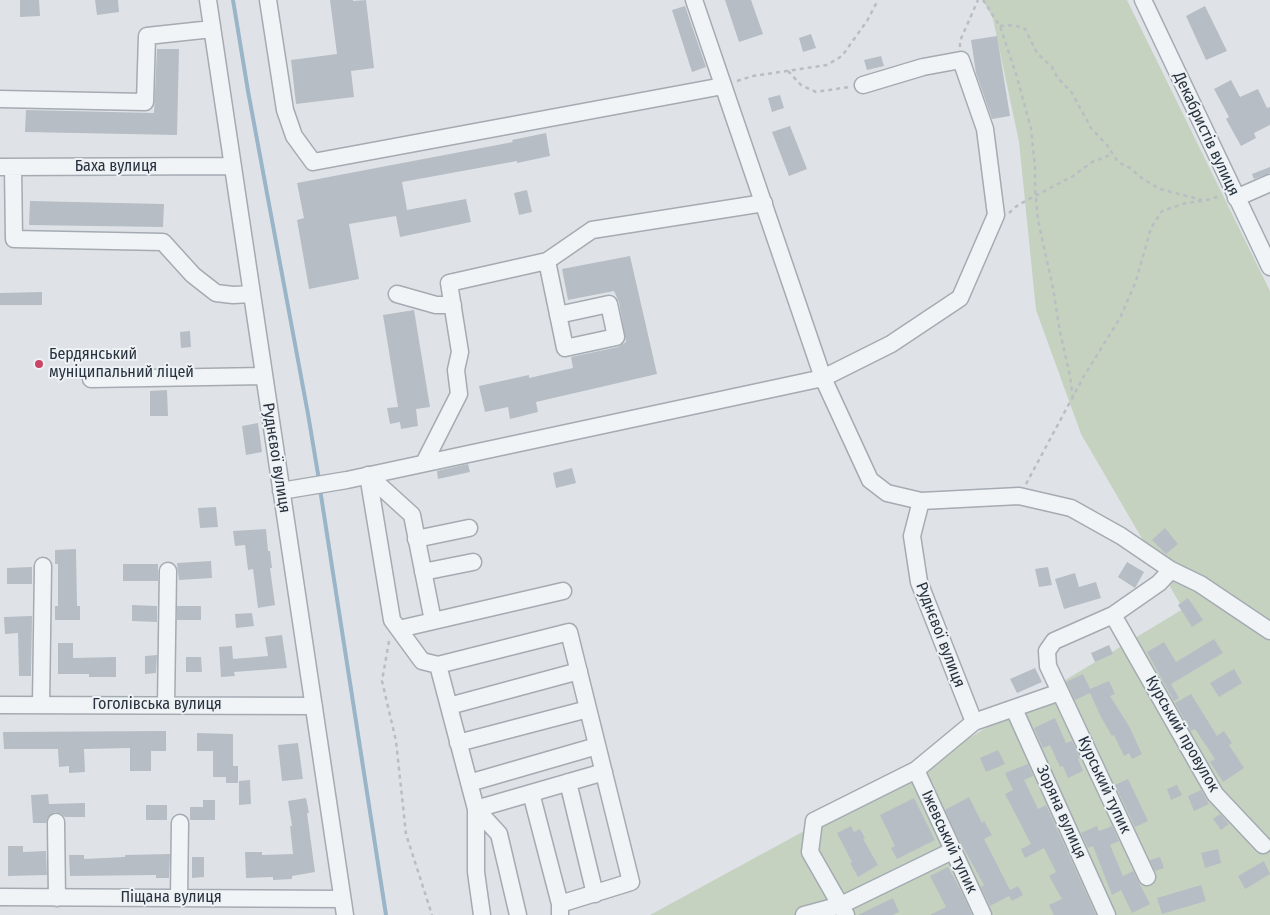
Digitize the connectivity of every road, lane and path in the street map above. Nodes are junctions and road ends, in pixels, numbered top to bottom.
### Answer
1 (208, 0) edge
2 (268, 0) edge
3 (694, 0) edge
4 (878, 0) edge
5 (978, 0) edge
6 (983, 0) edge
7 (1144, 0) edge
8 (1000, 26) junction
9 (212, 28) junction
10 (962, 60) junction
11 (788, 71) junction
12 (863, 85) joint
13 (723, 86) junction
14 (0, 99) edge
15 (1113, 154) junction
16 (233, 166) junction
17 (6, 167) edge
18 (1270, 184) edge
19 (1036, 195) junction
20 (1236, 198) junction
21 (1204, 201) junction
22 (764, 203) junction
23 (996, 215) junction
24 (547, 261) junction
25 (1270, 267) edge
26 (252, 294) junction
27 (397, 294) dead end
28 (453, 305) junction
29 (558, 315) dead end
30 (264, 376) junction
31 (823, 378) junction
32 (92, 379) dead end
33 (1073, 398) junction
34 (424, 463) junction
35 (368, 475) junction
36 (281, 491) junction
37 (1019, 496) junction
38 (921, 501) junction
39 (469, 528) dead end
40 (416, 539) junction
41 (473, 562) dead end
42 (42, 566) dead end
43 (1171, 570) junction
44 (168, 571) dead end
45 (423, 572) junction
46 (563, 591) dead end
47 (1112, 615) junction
48 (433, 621) junction
49 (396, 624) junction
50 (1270, 631) edge
51 (438, 665) junction
52 (578, 671) junction
53 (1060, 692) junction
54 (0, 704) edge
55 (41, 705) junction
56 (166, 705) junction
57 (314, 706) junction
58 (449, 706) junction
59 (588, 709) junction
60 (1014, 709) junction
61 (974, 722) junction
62 (458, 743) junction
63 (597, 746) junction
64 (916, 770) junction
65 (604, 772) junction
66 (568, 782) junction
67 (469, 783) junction
68 (531, 793) junction
69 (476, 809) junction
70 (56, 822) dead end
71 (180, 823) dead end
72 (1263, 846) dead end
73 (952, 851) junction
74 (1147, 877) dead end
75 (595, 894) junction
76 (0, 897) edge
77 (57, 898) junction
78 (179, 898) junction
79 (344, 907) edge
80 (560, 910) edge
81 (843, 910) edge
82 (432, 915) edge
83 (482, 915) edge
84 (518, 915) edge
85 (804, 915) edge
86 (983, 915) edge
87 (1107, 915) edge

1 - 9 street, Руднєвої вулиця
2 - 13 street
3 - 13 street
4 - 11 path
5 - 10 path
6 - 8 path
7 - 20 street, Декабристів вулиця
8 - 15 path
8 - 19 path
9 - 14 street
9 - 16 street, Руднєвої вулиця
10 - 12 street
10 - 23 street
11 - 12 path
11 - 13 path
13 - 22 street
15 - 19 path
15 - 21 path
16 - 17 street, Баха вулиця
16 - 26 street, Руднєвої вулиця
17 - 26 street
18 - 20 street
19 - 23 path
19 - 33 path
20 - 21 path
20 - 25 street, Декабристів вулиця
21 - 33 path
22 - 24 street
22 - 31 street
23 - 31 street
24 - 28 street
24 - 29 street
26 - 30 street, Руднєвої вулиця
27 - 28 street
28 - 34 street
30 - 32 street
30 - 36 street, Руднєвої вулиця
31 - 34 street
31 - 38 street
33 - 37 path
34 - 35 street
35 - 36 street
35 - 40 street
35 - 49 street
36 - 57 street, Руднєвої вулиця
37 - 38 street
37 - 43 street
38 - 61 street, Руднєвої вулиця
39 - 40 street
40 - 45 street
41 - 45 street
42 - 55 street
43 - 47 street
43 - 50 street
44 - 56 street
45 - 48 street
46 - 48 street
47 - 53 street
47 - 72 street, Курський провулок
48 - 49 street
49 - 51 street
49 - 82 path
51 - 52 street
51 - 58 street
52 - 58 street
52 - 59 street
53 - 60 street
53 - 74 street, Курський тупик
54 - 55 street, Гоголівська вулиця
55 - 56 street, Гоголівська вулиця
56 - 57 street, Гоголівська вулиця
57 - 79 street, Руднєвої вулиця
58 - 62 street
59 - 62 street
59 - 63 street
60 - 61 street
60 - 87 street, Зоряна вулиця
61 - 64 street
62 - 67 street
63 - 65 street
63 - 67 street
64 - 73 street, Іжевський тупик
64 - 81 street
65 - 66 street
65 - 75 street
66 - 68 street
66 - 75 street
67 - 69 street
68 - 69 street
68 - 80 street
69 - 83 street
69 - 84 street
70 - 77 street
71 - 78 street
73 - 81 street
73 - 86 street, Іжевський тупик
75 - 80 street
76 - 77 street, Піщана вулиця
77 - 78 street, Піщана вулиця
78 - 79 street, Піщана вулиця
81 - 85 street

